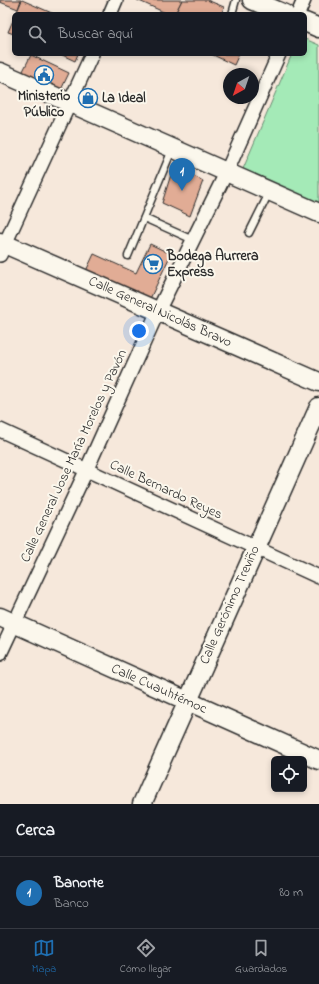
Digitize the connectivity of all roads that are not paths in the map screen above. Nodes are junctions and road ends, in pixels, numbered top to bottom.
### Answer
1 (116, 0) edge
2 (236, 0) edge
3 (252, 0) edge
4 (304, 0) edge
5 (111, 12) edge
6 (233, 12) edge
7 (280, 12) edge
8 (299, 12) edge
9 (307, 23) edge
10 (319, 28) edge
11 (91, 56) edge
12 (277, 56) edge
13 (0, 72) edge
14 (70, 104) junction
15 (173, 148) junction
16 (227, 172) junction
17 (270, 191) junction
18 (319, 213) edge
19 (144, 218) junction
20 (249, 233) dead end
21 (193, 240) junction
22 (2, 247) edge
23 (128, 256) dead end
24 (158, 311) junction
25 (319, 382) edge
26 (319, 407) edge
27 (0, 430) edge
28 (86, 471) junction
29 (256, 549) junction
30 (319, 576) edge
31 (7, 620) edge
32 (0, 654) edge
33 (187, 702) junction
34 (319, 760) edge
35 (142, 804) edge

1 - 5 street
2 - 6 lane
3 - 7 street
4 - 8 street
9 - 10 street
11 - 14 street
12 - 16 street, Calle General Jose María Morelos y Pavón
13 - 14 street
14 - 15 street
14 - 22 street
15 - 16 street
15 - 19 lane
16 - 17 street
16 - 21 street, Calle General Jose María Morelos y Pavón
17 - 18 street
17 - 20 lane
19 - 21 lane
19 - 23 lane
21 - 24 street, Calle General Jose María Morelos y Pavón
22 - 24 street, Calle General Nicolás Bravo
24 - 25 street, Calle General Nicolás Bravo
24 - 28 street, Calle General Jose María Morelos y Pavón
26 - 29 street, Calle Gerónimo Treviño
27 - 28 street, Calle Bernardo Reyes
28 - 29 street, Calle Bernardo Reyes
28 - 31 street, Calle General Jose María Morelos y Pavón
29 - 30 street, Calle Bernardo Reyes
29 - 33 street, Calle Gerónimo Treviño
31 - 32 street, Calle General Jose María Morelos y Pavón
31 - 33 street, Calle Cuauhtémoc
33 - 34 street, Calle Cuauhtémoc
33 - 35 street, Calle Gerónimo Treviño

